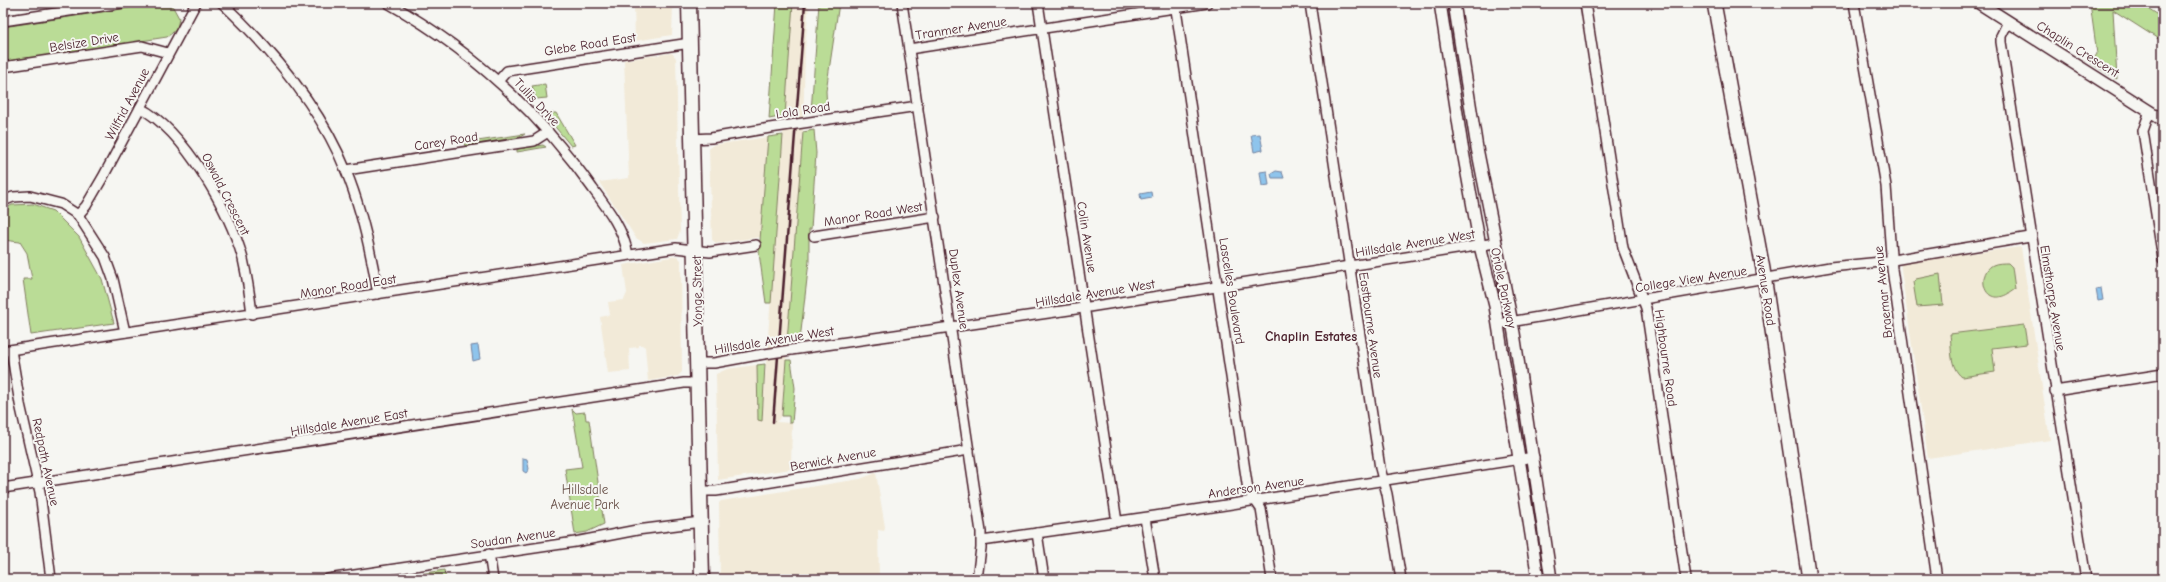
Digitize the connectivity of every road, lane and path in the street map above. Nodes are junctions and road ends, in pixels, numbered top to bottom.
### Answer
1 (122, 3) edge
2 (196, 3) edge
3 (222, 3) edge
4 (388, 3) edge
5 (689, 3) edge
6 (902, 3) edge
7 (1038, 3) edge
8 (1206, 3) edge
9 (1310, 3) edge
10 (1440, 3) edge
11 (1454, 3) edge
12 (1585, 3) edge
13 (1714, 3) edge
14 (1854, 3) edge
15 (1979, 3) edge
16 (1175, 6) edge
17 (3, 21) edge
18 (2008, 22) junction
19 (1042, 28) junction
20 (690, 43) junction
21 (909, 49) junction
22 (168, 53) junction
23 (3, 67) edge
24 (499, 80) junction
25 (918, 106) junction
26 (140, 108) junction
27 (2150, 111) junction
28 (2163, 120) edge
29 (548, 132) junction
30 (692, 139) junction
31 (346, 170) junction
32 (3, 201) edge
33 (78, 215) junction
34 (935, 217) junction
35 (814, 236) dead end
36 (2030, 237) junction
37 (1495, 243) junction
38 (756, 245) dead end
39 (1480, 246) junction
40 (696, 249) junction
41 (628, 255) junction
42 (2163, 259) edge
43 (1892, 260) junction
44 (1350, 267) junction
45 (1764, 280) junction
46 (1219, 287) junction
47 (378, 294) junction
48 (1643, 299) junction
49 (1085, 308) junction
50 (252, 314) junction
51 (1511, 321) junction
52 (1498, 324) junction
53 (951, 327) junction
54 (126, 332) junction
55 (7, 351) edge
56 (698, 363) junction
57 (2163, 374) edge
58 (699, 383) junction
59 (2055, 391) junction
60 (968, 450) junction
61 (1534, 457) junction
62 (1519, 460) junction
63 (1384, 480) junction
64 (37, 483) junction
65 (3, 488) edge
66 (701, 492) junction
67 (1254, 500) junction
68 (1145, 518) junction
69 (701, 522) junction
70 (1117, 522) junction
71 (1037, 533) junction
72 (982, 541) junction
73 (489, 554) junction
74 (343, 578) edge
75 (51, 579) edge
76 (328, 579) edge
77 (493, 579) edge
78 (702, 579) edge
79 (977, 579) edge
80 (1044, 579) edge
81 (1155, 579) edge
82 (1272, 579) edge
83 (1401, 579) edge
84 (1538, 579) edge
85 (1551, 579) edge
86 (1686, 579) edge
87 (1809, 579) edge
88 (1936, 579) edge
89 (2086, 579) edge

1 - 17 street
2 - 22 street, Wilfrid Avenue
3 - 31 street
4 - 24 street, Tullis Drive
5 - 20 main road, Yonge Street
6 - 21 street, Duplex Avenue
7 - 19 street, Colin Avenue
8 - 16 street, Tranmer Avenue
9 - 44 street, Eastbourne Avenue
10 - 39 street, Oriole Parkway
11 - 37 street, Oriole Parkway
12 - 48 street, Highbourne Road
13 - 45 main road, Avenue Road
14 - 43 street, Braemar Avenue
15 - 18 street, Chaplin Crescent
16 - 19 street, Tranmer Avenue
16 - 46 street, Lascelles Boulevard
18 - 27 street, Chaplin Crescent
18 - 36 street, Elmsthorpe Avenue
19 - 21 street, Tranmer Avenue
19 - 49 street, Colin Avenue
20 - 24 street, Glebe Road East
20 - 30 main road, Yonge Street
21 - 25 street, Duplex Avenue
22 - 23 street, Belsize Drive
22 - 26 street, Wilfrid Avenue
24 - 29 street, Tullis Drive
25 - 30 street, Lola Road, bridge
25 - 34 street, Duplex Avenue
26 - 33 street, Wilfrid Avenue
26 - 50 street, Oswald Crescent
27 - 28 street, Chaplin Crescent
27 - 42 street
29 - 31 street, Carey Road
29 - 41 street, Tullis Drive
30 - 40 main road, Yonge Street
31 - 47 street
32 - 33 street
33 - 54 street
34 - 35 street, Manor Road West
34 - 53 street, Duplex Avenue
36 - 43 street, College View Avenue
36 - 59 street, Elmsthorpe Avenue
37 - 39 street, Hillsdale Avenue West
37 - 51 street, Oriole Parkway
38 - 40 street
39 - 44 street, Hillsdale Avenue West
39 - 52 street, Oriole Parkway
40 - 41 street, Manor Road East
40 - 56 main road, Yonge Street
41 - 47 street, Manor Road East
43 - 45 street, College View Avenue
43 - 88 street, Braemar Avenue
44 - 46 street, Hillsdale Avenue West
44 - 63 street, Eastbourne Avenue
45 - 48 street, College View Avenue
45 - 87 main road, Avenue Road
46 - 49 street, Hillsdale Avenue West
46 - 67 street, Lascelles Boulevard
47 - 50 street, Manor Road East
48 - 51 street, College View Avenue
48 - 86 street, Highbourne Road
49 - 53 street, Hillsdale Avenue West
49 - 70 street, Colin Avenue
50 - 54 street, Manor Road East
51 - 52 street, College View Avenue
51 - 61 street, Oriole Parkway
52 - 62 street, Oriole Parkway
53 - 56 street, Hillsdale Avenue West, bridge
53 - 60 street, Duplex Avenue
54 - 55 street, Manor Road East
55 - 64 street, Redpath Avenue
56 - 58 main road, Yonge Street
57 - 59 street
58 - 64 street, Hillsdale Avenue East
58 - 66 main road, Yonge Street
59 - 89 street, Elmsthorpe Avenue
60 - 66 street, Berwick Avenue
60 - 72 street, Duplex Avenue
61 - 62 street, Anderson Avenue
61 - 85 street, Oriole Parkway
62 - 63 street, Anderson Avenue
62 - 84 street, Oriole Parkway
63 - 67 street, Anderson Avenue
63 - 83 street, Eastbourne Avenue
64 - 65 street, Hillsdale Avenue East
64 - 75 street, Redpath Avenue
66 - 69 main road, Yonge Street
67 - 68 street, Anderson Avenue
67 - 82 street, Lascelles Boulevard
68 - 70 street, Anderson Avenue
68 - 81 street
69 - 73 street, Soudan Avenue
69 - 78 main road, Yonge Street
70 - 71 street, Anderson Avenue
71 - 72 street, Anderson Avenue
71 - 80 street
72 - 79 street, Duplex Avenue
73 - 74 street, Soudan Avenue
73 - 77 street
74 - 76 street, Soudan Avenue

